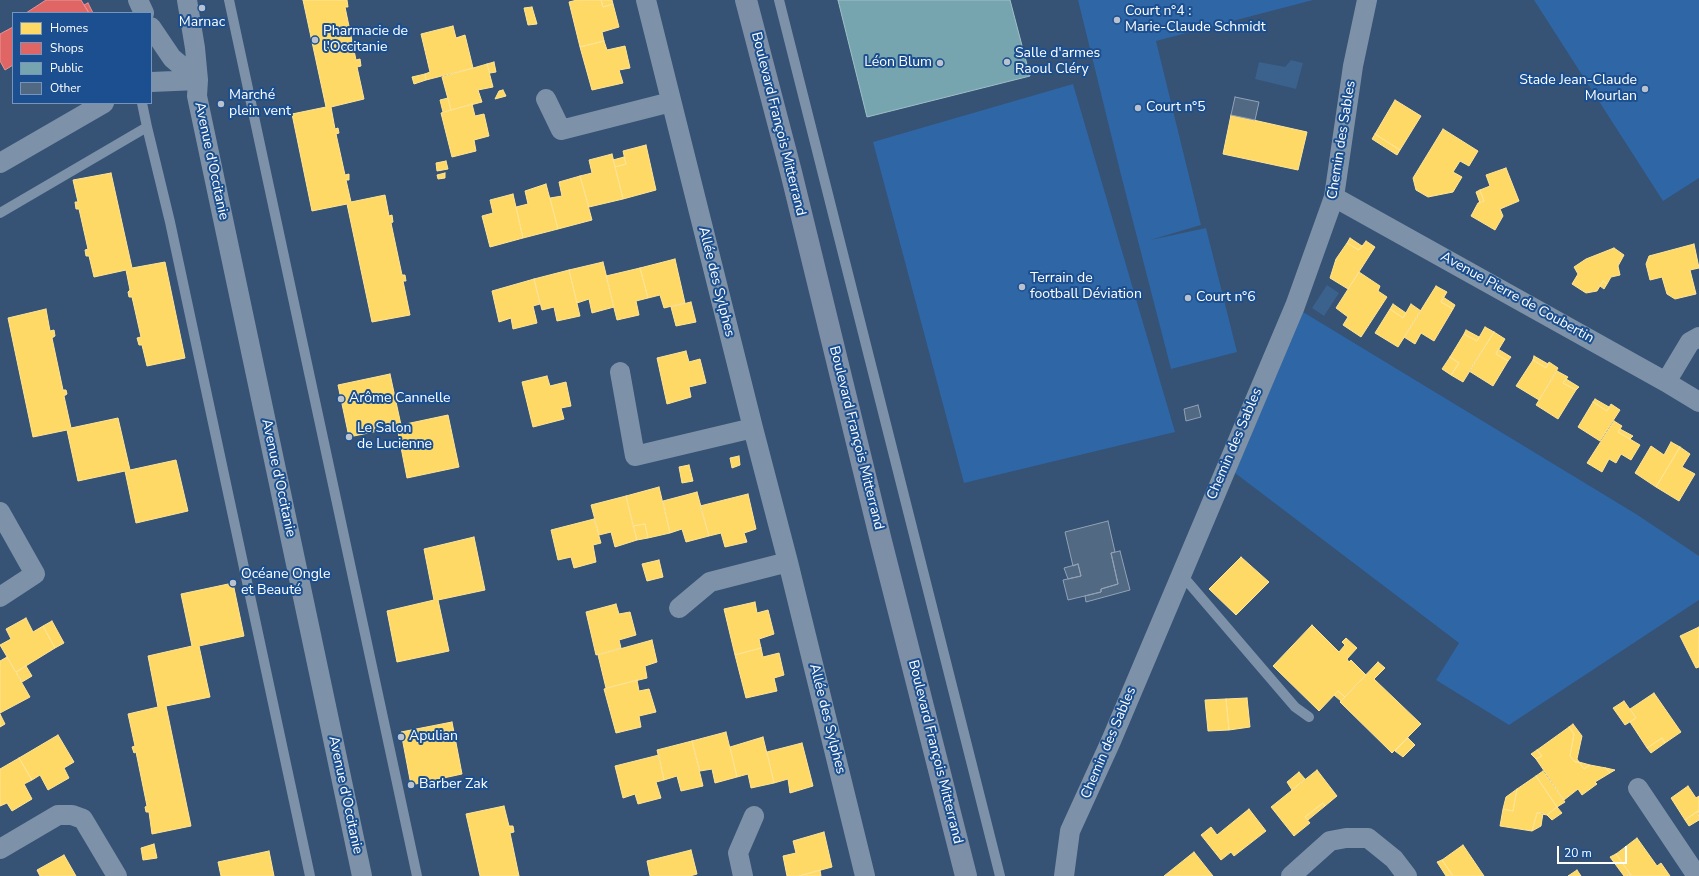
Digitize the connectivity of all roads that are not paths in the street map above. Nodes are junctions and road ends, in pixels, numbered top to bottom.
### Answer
1 (138, 0) edge
2 (187, 0) edge
3 (229, 0) edge
4 (646, 0) edge
5 (746, 0) edge
6 (779, 0) edge
7 (1367, 0) edge
8 (144, 12) edge
9 (152, 28) edge
10 (198, 80) junction
11 (152, 82) edge
12 (546, 99) dead end
13 (671, 102) junction
14 (102, 104) edge
15 (142, 104) edge
16 (147, 126) junction
17 (0, 163) edge
18 (1334, 197) junction
19 (0, 213) edge
20 (1699, 337) edge
21 (620, 372) dead end
22 (1666, 382) junction
23 (1699, 402) edge
24 (753, 428) junction
25 (0, 512) edge
26 (788, 562) junction
27 (1180, 574) junction
28 (0, 597) edge
29 (679, 608) dead end
30 (1309, 717) dead end
31 (1638, 788) dead end
32 (754, 816) dead end
33 (0, 849) edge
34 (117, 876) edge
35 (310, 876) edge
36 (362, 876) edge
37 (417, 876) edge
38 (743, 876) edge
39 (865, 876) edge
40 (966, 876) edge
41 (1000, 876) edge
42 (1064, 876) edge
43 (1290, 876) edge
44 (1407, 876) edge
45 (1697, 876) edge

1 - 8 street
2 - 10 street, Avenue d'Occitanie
3 - 37 lane
4 - 13 street, Allée des Sylphes
5 - 40 main road, Boulevard François Mitterrand
6 - 41 lane
7 - 18 street, Chemin des Sables
9 - 10 street
10 - 11 street
10 - 36 street, Avenue d'Occitanie
12 - 13 street
13 - 24 street, Allée des Sylphes
14 - 17 street
15 - 16 lane
16 - 19 lane
16 - 35 lane
18 - 22 street, Avenue Pierre de Coubertin
18 - 27 street, Chemin des Sables
20 - 22 street
21 - 24 street
22 - 23 street, Avenue Pierre de Coubertin
24 - 26 street, Allée des Sylphes
25 - 28 street
26 - 29 street
26 - 39 street, Allée des Sylphes
27 - 30 lane
27 - 42 street, Chemin des Sables
31 - 45 street
32 - 38 street
33 - 34 street
43 - 44 street

